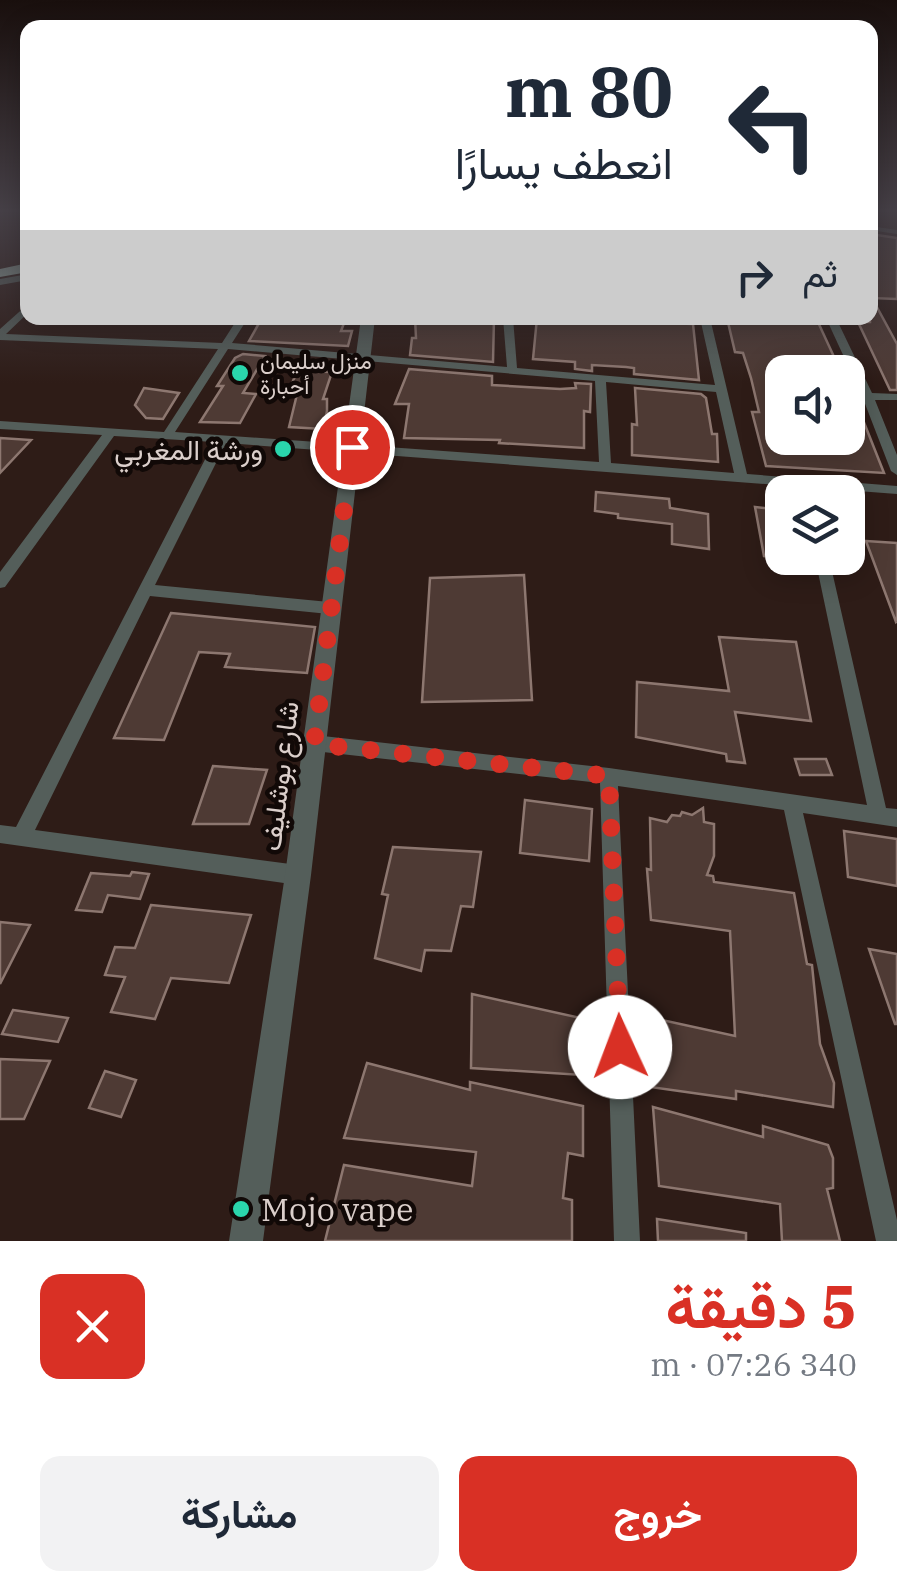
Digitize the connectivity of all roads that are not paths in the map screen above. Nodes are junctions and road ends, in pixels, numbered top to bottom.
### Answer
1 (20, 315) edge
2 (239, 325) edge
3 (367, 325) edge
4 (509, 325) edge
5 (707, 325) edge
6 (834, 325) edge
7 (0, 336) edge
8 (226, 346) junction
9 (365, 356) junction
10 (512, 369) junction
11 (600, 378) junction
12 (721, 389) junction
13 (868, 396) junction
14 (897, 398) edge
15 (0, 425) edge
16 (111, 431) junction
17 (167, 436) junction
18 (222, 438) junction
19 (352, 447) junction
20 (606, 467) junction
21 (897, 471) edge
22 (740, 477) junction
23 (765, 481) edge
24 (865, 489) edge
25 (897, 490) edge
26 (826, 575) edge
27 (0, 583) edge
28 (145, 590) junction
29 (329, 608) junction
30 (314, 744) junction
31 (609, 776) junction
32 (791, 800) junction
33 (888, 817) edge
34 (0, 834) edge
35 (21, 837) junction
36 (298, 875) junction
37 (246, 1241) edge
38 (628, 1241) edge
39 (889, 1241) edge

1 - 7 street
2 - 8 street
3 - 9 street, شارع بوشليف
4 - 10 street
5 - 12 street
6 - 13 street
7 - 8 street
8 - 9 street
8 - 17 street
9 - 10 street
9 - 19 street, شارع بوشليف
10 - 11 street
11 - 12 street
11 - 20 street
12 - 22 street
13 - 14 street
13 - 21 street
15 - 16 street
16 - 17 street
16 - 27 street
17 - 18 street
18 - 19 street
18 - 28 street
19 - 20 street
19 - 29 street, شارع بوشليف
20 - 22 street
22 - 23 street
24 - 25 street
26 - 33 street
28 - 29 street
28 - 35 street
29 - 30 street, شارع بوشليف
30 - 31 street
30 - 36 street, شارع بوشليف
31 - 32 street
31 - 38 street
32 - 33 street
32 - 39 street
34 - 35 street
35 - 36 street
36 - 37 street, شارع بوشليف

